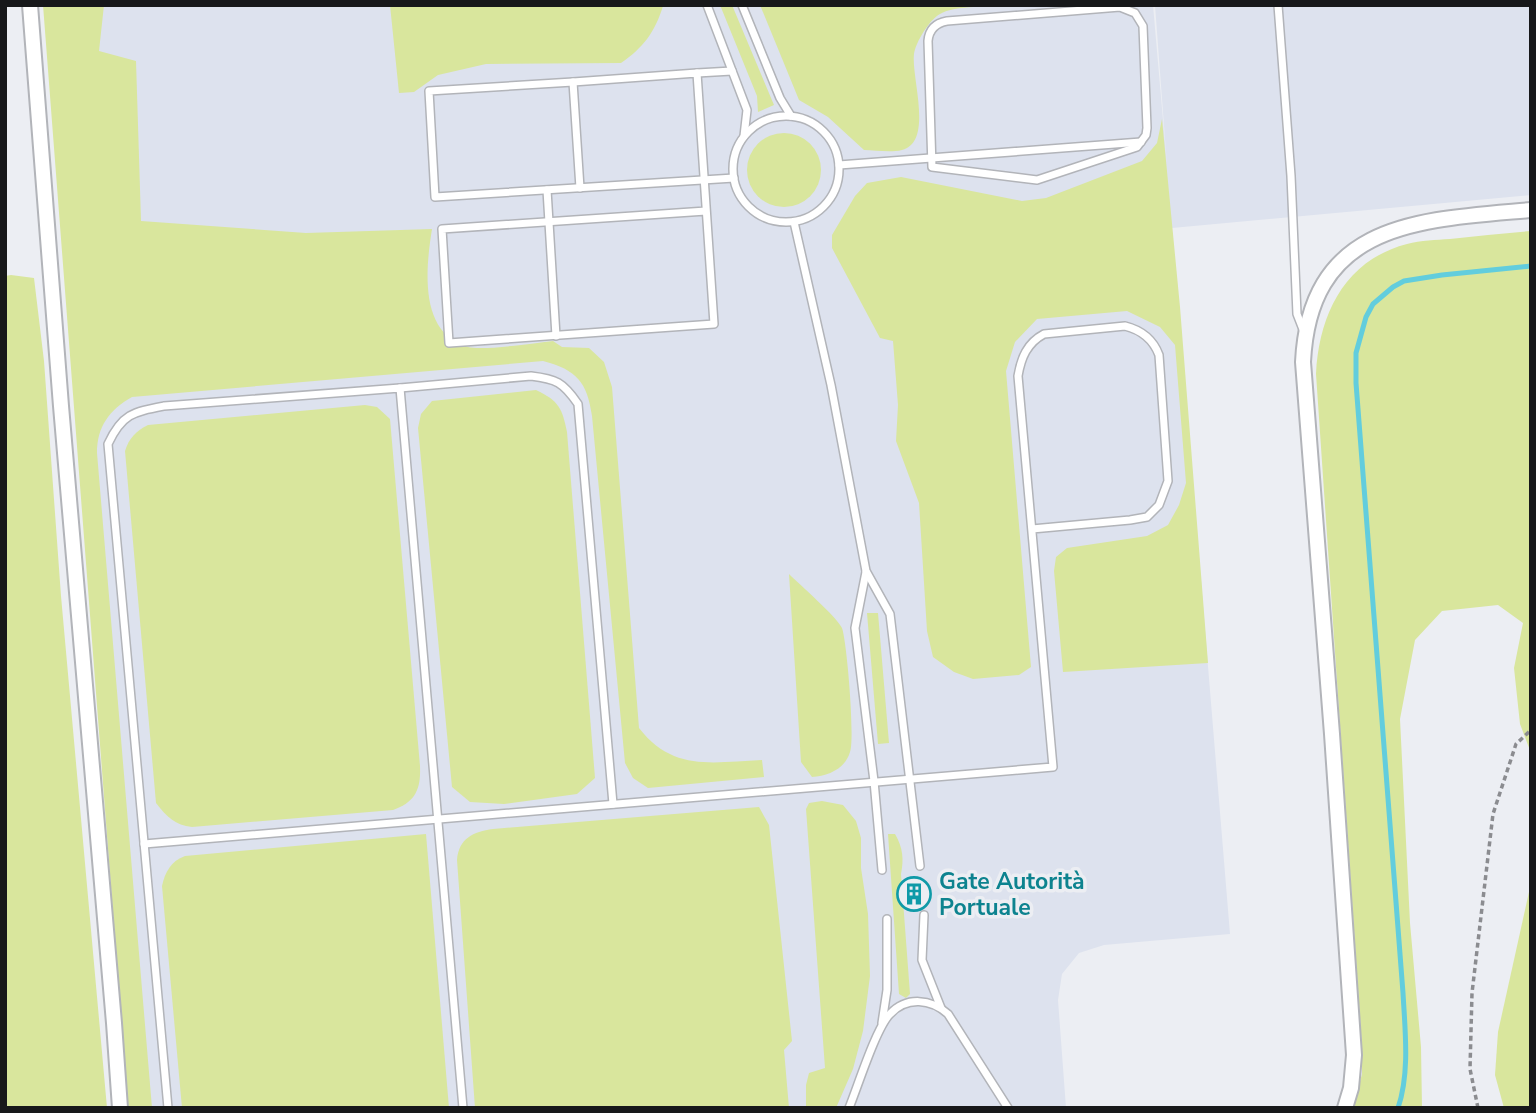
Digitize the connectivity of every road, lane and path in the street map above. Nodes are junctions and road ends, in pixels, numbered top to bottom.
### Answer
1 (30, 5) edge
2 (707, 5) edge
3 (742, 5) edge
4 (1278, 5) edge
5 (732, 71) junction
6 (697, 73) junction
7 (573, 82) junction
8 (790, 116) junction
9 (744, 136) junction
10 (1142, 142) junction
11 (931, 158) junction
12 (839, 165) junction
13 (734, 178) junction
14 (704, 180) junction
15 (580, 188) junction
16 (547, 190) junction
17 (1531, 210) edge
18 (706, 211) junction
19 (549, 222) junction
20 (794, 222) junction
21 (1304, 332) junction
22 (556, 336) junction
23 (400, 388) junction
24 (1032, 529) junction
25 (866, 571) junction
26 (1531, 730) edge
27 (909, 779) junction
28 (874, 782) junction
29 (613, 804) junction
30 (436, 819) junction
31 (144, 844) junction
32 (920, 866) dead end
33 (882, 870) dead end
34 (924, 915) dead end
35 (887, 919) dead end
36 (941, 1008) junction
37 (880, 1030) junction
38 (120, 1108) edge
39 (168, 1108) edge
40 (463, 1108) edge
41 (849, 1108) edge
42 (1007, 1108) edge
43 (1345, 1108) edge
44 (1478, 1108) edge

1 - 38 street
2 - 5 lane
3 - 8 lane
4 - 21 lane
5 - 6 lane
5 - 9 lane
6 - 7 lane
6 - 14 lane
7 - 15 lane
7 - 16 lane
8 - 9 lane
8 - 12 lane
9 - 13 lane
10 - 11 lane
10 - 11 lane
10 - 11 lane
11 - 12 lane
12 - 20 lane
13 - 14 lane
13 - 20 lane
14 - 15 lane
14 - 18 lane
15 - 16 lane
16 - 19 lane
17 - 21 street
18 - 19 lane
18 - 22 lane
19 - 22 lane
19 - 22 lane
20 - 25 lane
21 - 43 street
23 - 29 lane
23 - 30 lane
23 - 31 lane
24 - 24 lane
24 - 27 lane
25 - 27 lane
25 - 28 lane
26 - 44 path
27 - 28 lane
27 - 32 lane
28 - 29 lane
28 - 33 lane
29 - 30 lane
30 - 31 lane
30 - 40 lane
31 - 39 lane
34 - 36 lane
35 - 37 lane
36 - 37 lane
36 - 42 lane
37 - 41 lane

